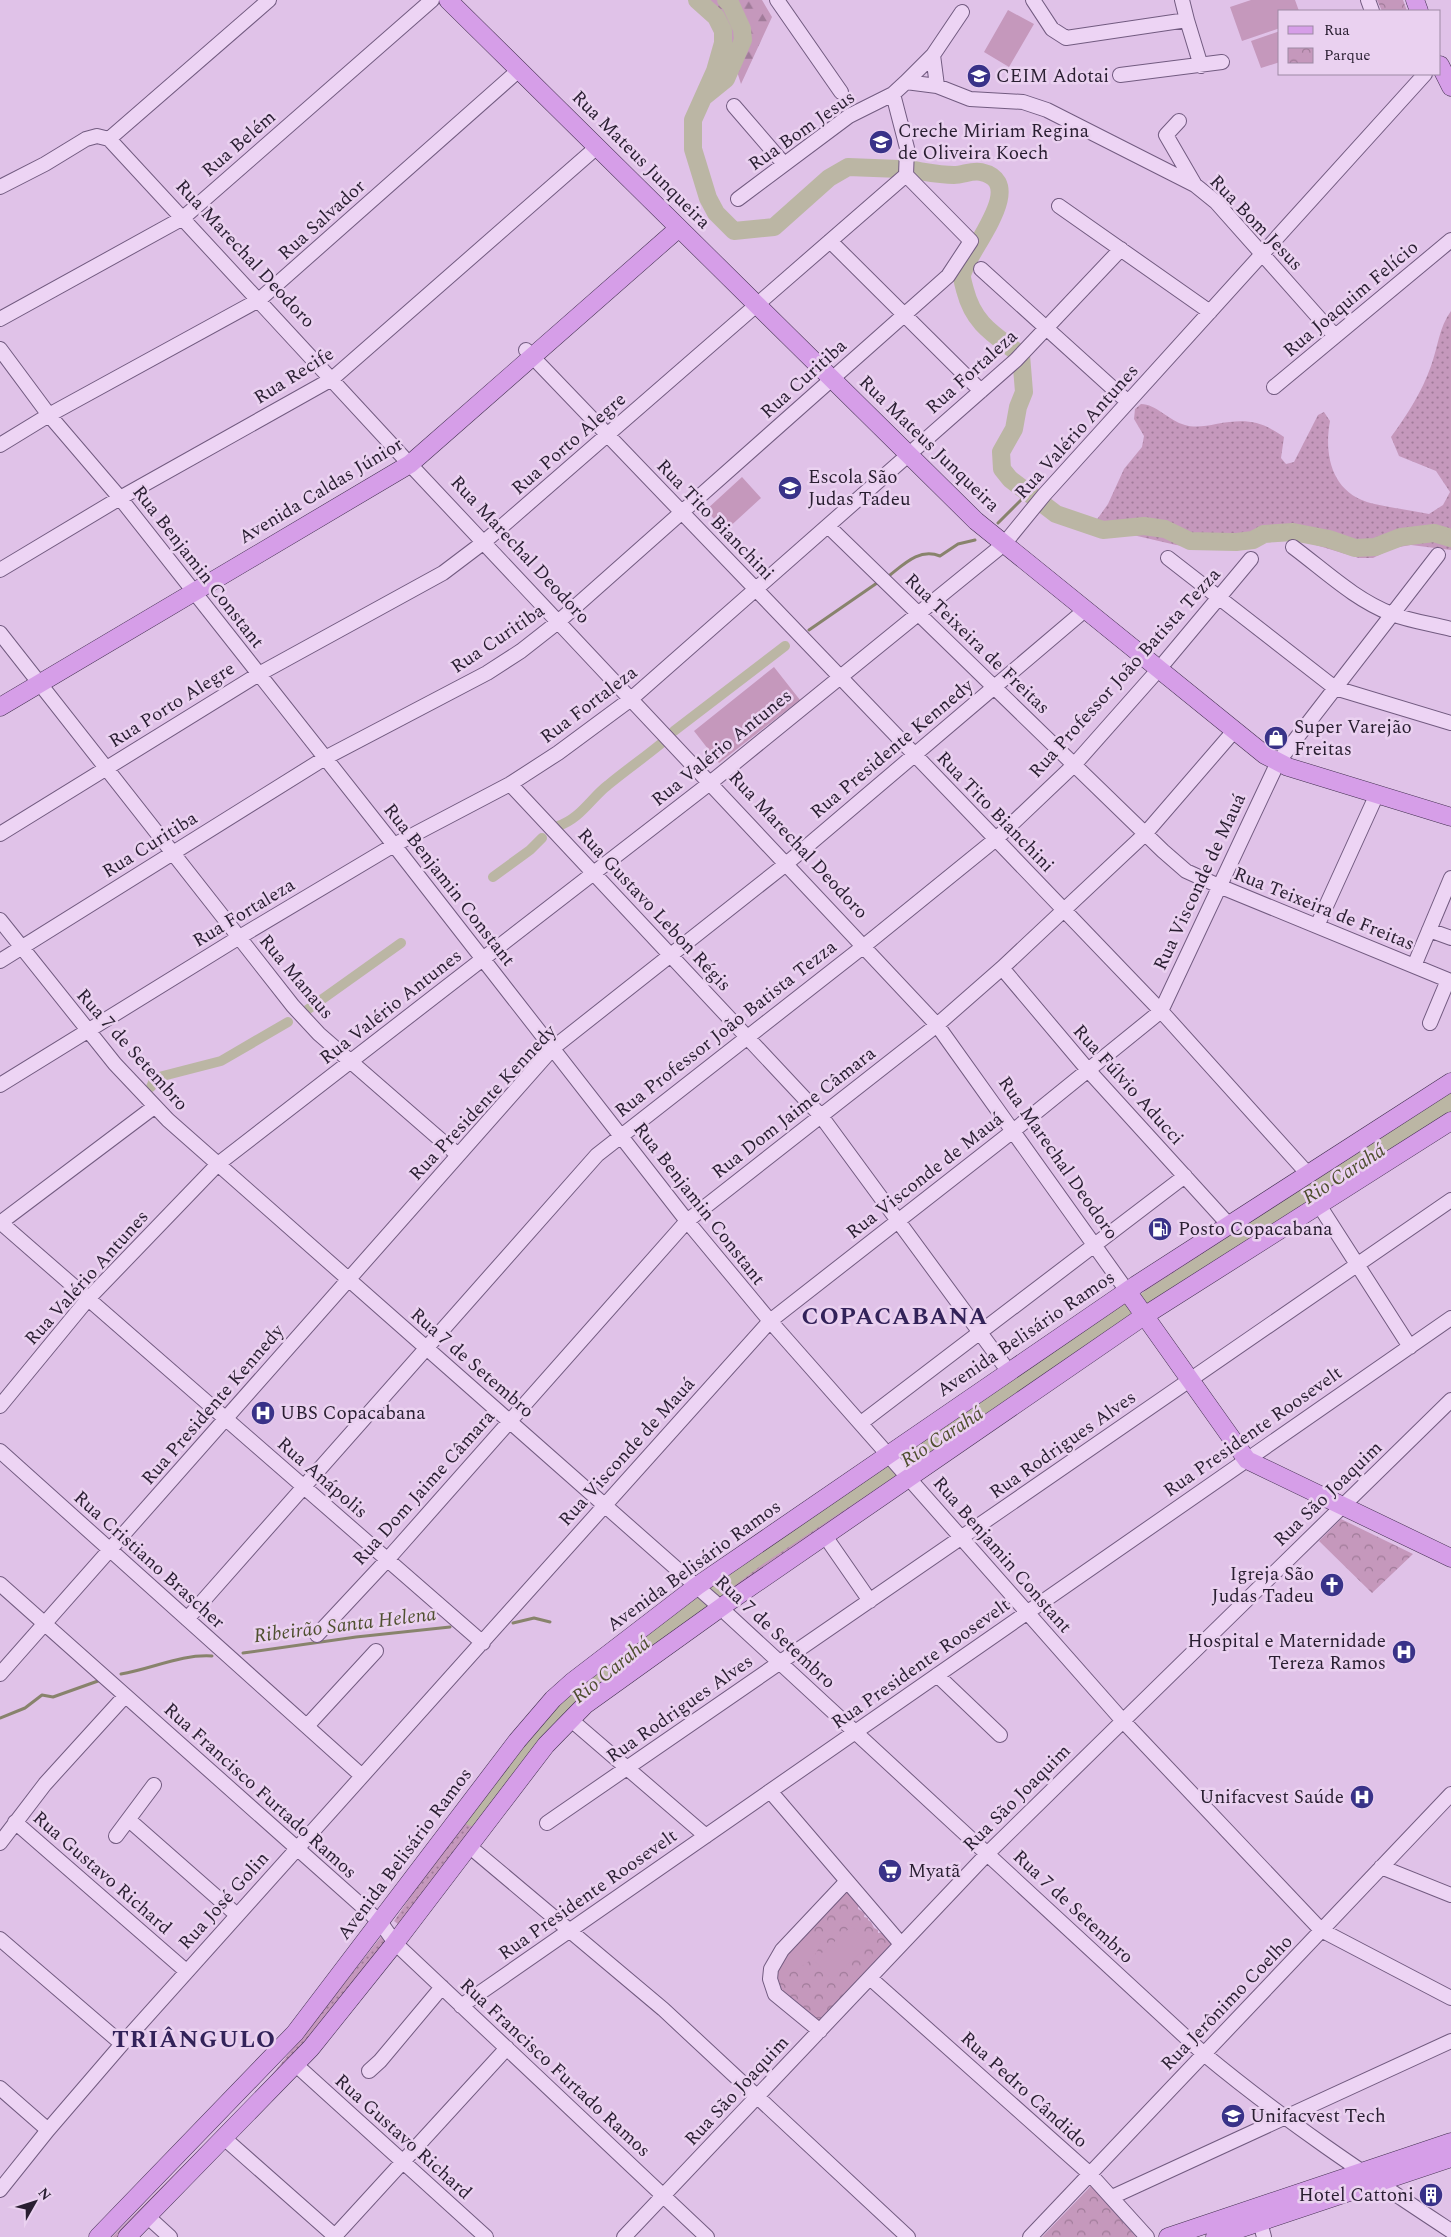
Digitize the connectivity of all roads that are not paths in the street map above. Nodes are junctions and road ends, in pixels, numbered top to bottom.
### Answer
1 (269, 0) edge
2 (432, 0) edge
3 (448, 0) edge
4 (777, 0) edge
5 (1033, 0) edge
6 (1182, 0) edge
7 (962, 12) dead end
8 (1187, 20) junction
9 (933, 55) junction
10 (1222, 62) dead end
11 (1201, 66) junction
12 (1441, 68) edge
13 (519, 70) junction
14 (1120, 74) dead end
15 (1424, 75) edge
16 (906, 82) junction
17 (937, 86) junction
18 (1451, 87) edge
19 (841, 92) dead end
20 (893, 94) junction
21 (734, 106) dead end
22 (1179, 121) dead end
23 (109, 139) junction
24 (597, 147) junction
25 (784, 164) junction
26 (906, 175) junction
27 (1195, 185) junction
28 (0, 188) edge
29 (738, 199) dead end
30 (1059, 206) dead end
31 (183, 218) junction
32 (676, 225) junction
33 (1451, 240) edge
34 (830, 241) junction
35 (1121, 249) junction
36 (1262, 254) junction
37 (981, 269) dead end
38 (259, 300) junction
39 (757, 305) junction
40 (1210, 312) junction
41 (904, 315) junction
42 (0, 319) edge
43 (1046, 328) junction
44 (1335, 336) junction
45 (0, 349) edge
46 (529, 354) junction
47 (832, 378) junction
48 (332, 379) junction
49 (1274, 387) dead end
50 (981, 391) junction
51 (1128, 402) junction
52 (49, 414) junction
53 (607, 435) junction
54 (0, 444) edge
55 (909, 454) junction
56 (407, 461) junction
57 (120, 498) junction
58 (682, 513) junction
59 (828, 526) junction
60 (484, 542) junction
61 (1004, 544) junction
62 (1294, 547) dead end
63 (1438, 555) dead end
64 (1168, 558) dead end
65 (1251, 559) dead end
66 (0, 570) edge
67 (191, 588) junction
68 (756, 590) junction
69 (1219, 598) junction
70 (1085, 610) junction
71 (919, 614) junction
72 (1392, 614) junction
73 (558, 622) junction
74 (1451, 629) edge
75 (0, 633) edge
76 (1159, 669) junction
77 (259, 674) junction
78 (840, 677) junction
79 (36, 679) junction
80 (994, 687) junction
81 (1335, 688) junction
82 (0, 695) edge
83 (631, 699) junction
84 (0, 707) edge
85 (1451, 722) edge
86 (1234, 731) junction
87 (914, 755) junction
88 (325, 758) junction
89 (1278, 762) junction
90 (1074, 764) junction
91 (106, 768) junction
92 (710, 783) junction
93 (510, 784) junction
94 (1377, 794) junction
95 (1451, 817) edge
96 (0, 834) edge
97 (1144, 834) junction
98 (996, 839) junction
99 (394, 845) junction
100 (172, 853) junction
101 (786, 864) junction
102 (594, 873) junction
103 (1451, 878) edge
104 (1219, 886) junction
105 (1064, 910) junction
106 (0, 920) edge
107 (1317, 926) junction
108 (1429, 930) junction
109 (238, 938) junction
110 (1451, 938) edge
111 (864, 946) junction
112 (21, 947) junction
113 (670, 955) junction
114 (483, 959) junction
115 (0, 960) edge
116 (1414, 966) junction
117 (1002, 968) junction
118 (1161, 1011) junction
119 (1430, 1023) dead end
120 (938, 1025) junction
121 (88, 1031) junction
122 (747, 1037) junction
123 (553, 1048) junction
124 (350, 1062) junction
125 (1088, 1070) junction
126 (1451, 1082) edge
127 (0, 1085) edge
128 (154, 1107) junction
129 (821, 1116) junction
130 (1451, 1121) edge
131 (1013, 1131) junction
132 (620, 1135) junction
133 (458, 1155) junction
134 (218, 1164) junction
135 (1308, 1174) junction
136 (1185, 1176) junction
137 (1451, 1200) edge
138 (1319, 1205) junction
139 (686, 1221) junction
140 (898, 1221) junction
141 (0, 1223) edge
142 (1229, 1225) junction
143 (1094, 1245) junction
144 (1357, 1265) junction
145 (349, 1279) junction
146 (1129, 1293) junction
147 (88, 1299) junction
148 (1143, 1314) junction
149 (1451, 1318) edge
150 (770, 1321) junction
151 (980, 1332) junction
152 (1410, 1346) junction
153 (426, 1347) junction
154 (1009, 1372) junction
155 (1190, 1380) junction
156 (1451, 1400) edge
157 (0, 1406) edge
158 (225, 1419) junction
159 (510, 1421) junction
160 (861, 1423) junction
161 (0, 1452) edge
162 (890, 1456) junction
163 (1247, 1460) junction
164 (907, 1475) junction
165 (303, 1486) junction
166 (605, 1506) junction
167 (1342, 1506) junction
168 (825, 1536) junction
169 (961, 1538) junction
170 (110, 1550) junction
171 (1451, 1558) edge
172 (387, 1560) junction
173 (0, 1584) edge
174 (708, 1596) junction
175 (870, 1600) junction
176 (1028, 1612) junction
177 (187, 1619) junction
178 (44, 1624) junction
179 (317, 1635) dead end
180 (483, 1643) junction
181 (376, 1651) dead end
182 (780, 1663) junction
183 (0, 1674) edge
184 (937, 1675) junction
185 (125, 1696) junction
186 (570, 1719) junction
187 (1122, 1721) junction
188 (306, 1726) junction
189 (856, 1732) junction
190 (1000, 1734) dead end
191 (627, 1768) junction
192 (362, 1776) junction
193 (154, 1785) dead end
194 (770, 1791) junction
195 (1451, 1794) edge
196 (129, 1820) junction
197 (15, 1822) junction
198 (547, 1823) dead end
199 (116, 1836) dead end
200 (706, 1836) junction
201 (0, 1843) edge
202 (469, 1846) junction
203 (296, 1848) junction
204 (987, 1854) junction
205 (1382, 1867) junction
206 (847, 1881) junction
207 (1451, 1896) edge
208 (237, 1915) junction
209 (380, 1922) junction
210 (571, 1930) junction
211 (1322, 1930) junction
212 (0, 1939) edge
213 (395, 1944) junction
214 (901, 1944) junction
215 (186, 1971) junction
216 (870, 1978) junction
217 (442, 1988) junction
218 (1451, 1998) edge
219 (462, 2006) junction
220 (820, 2031) junction
221 (1451, 2041) edge
222 (122, 2044) junction
223 (506, 2048) junction
224 (1204, 2054) junction
225 (295, 2064) junction
226 (369, 2072) dead end
227 (0, 2088) edge
228 (758, 2096) junction
229 (1286, 2117) junction
230 (48, 2130) junction
231 (224, 2138) junction
232 (1451, 2142) edge
233 (1451, 2158) edge
234 (403, 2162) junction
235 (1361, 2172) junction
236 (1090, 2174) junction
237 (1377, 2182) junction
238 (0, 2190) edge
239 (663, 2196) junction
240 (1112, 2197) junction
241 (147, 2216) junction
242 (1262, 2230) edge
243 (1451, 2231) edge
244 (98, 2237) edge
245 (127, 2237) edge
246 (170, 2237) edge
247 (335, 2237) edge
248 (486, 2237) edge
249 (624, 2237) edge
250 (707, 2237) edge
251 (908, 2237) edge
252 (1030, 2237) edge
253 (1146, 2237) edge
254 (1168, 2237) edge
255 (1215, 2237) edge

1 - 23 street
2 - 31 street, Rua Belém
3 - 13 main road, Rua Mateus Junqueira
4 - 19 street
5 - 8 street
6 - 8 street
7 - 9 street
8 - 11 street
9 - 16 street
9 - 17 street
10 - 11 street
11 - 14 street
12 - 18 main road
13 - 24 main road, Rua Mateus Junqueira
13 - 38 street, Rua Salvador
15 - 36 street, Rua Valério Antunes
16 - 17 street, Rua Bom Jesus
16 - 20 street, Rua Bom Jesus
17 - 27 street, Rua Bom Jesus
20 - 25 street, Rua Bom Jesus
20 - 26 street
21 - 25 street
22 - 27 street
23 - 28 street
23 - 31 street, Rua Marechal Deodoro
24 - 32 main road, Rua Mateus Junqueira
24 - 48 street, Rua Recife
25 - 29 street, Rua Bom Jesus
26 - 34 street, Rua Porto Alegre
26 - 41 street, Rua Curitiba
27 - 36 street, Rua Bom Jesus
30 - 35 street
31 - 38 street, Rua Marechal Deodoro
31 - 42 street, Rua Belém
32 - 39 main road, Rua Mateus Junqueira
32 - 46 main road, Avenida Caldas Júnior
33 - 44 street, Rua Joaquim Felício
34 - 39 street, Rua Porto Alegre
34 - 41 street
35 - 40 street
35 - 43 street, Rua Fortaleza
36 - 40 street, Rua Valério Antunes
36 - 44 street, Rua Bom Jesus
37 - 43 street
38 - 48 street, Rua Marechal Deodoro
38 - 52 street, Rua Salvador
39 - 47 main road, Rua Mateus Junqueira
39 - 53 street, Rua Porto Alegre
40 - 51 street, Rua Valério Antunes
41 - 47 street, Rua Curitiba
41 - 50 street
43 - 50 street, Rua Fortaleza
43 - 51 street
44 - 49 street, Rua Joaquim Felício
45 - 52 street, Rua Benjamin Constant
46 - 53 street, Rua Tito Bianchini
46 - 56 main road, Avenida Caldas Júnior
47 - 55 main road, Rua Mateus Junqueira
47 - 58 street, Rua Curitiba
48 - 56 street, Rua Marechal Deodoro
48 - 57 street, Rua Recife
50 - 55 street, Rua Fortaleza
51 - 61 street, Rua Valério Antunes
52 - 54 street, Rua Salvador
52 - 57 street, Rua Benjamin Constant
53 - 58 street, Rua Tito Bianchini
53 - 60 street, Rua Porto Alegre
55 - 59 street, Rua Fortaleza
55 - 61 main road, Rua Mateus Junqueira
56 - 60 street, Rua Marechal Deodoro
56 - 67 main road, Avenida Caldas Júnior
57 - 66 street, Rua Recife
57 - 67 street, Rua Benjamin Constant
58 - 68 street, Rua Tito Bianchini
58 - 73 street, Rua Curitiba
59 - 68 street, Rua Fortaleza
59 - 71 street, Rua Teixeira de Freitas
60 - 73 street, Rua Marechal Deodoro
60 - 77 street, Rua Porto Alegre
61 - 70 main road, Rua Mateus Junqueira
61 - 71 street, Rua Valério Antunes
62 - 72 street
63 - 72 street, Rua Visconde de Mauá
64 - 69 street
65 - 69 street, Rua Professor João Batista Tezza
67 - 77 street, Rua Benjamin Constant
67 - 79 main road, Avenida Caldas Júnior
68 - 78 street, Rua Tito Bianchini
68 - 83 street, Rua Fortaleza
69 - 76 street, Rua Professor João Batista Tezza
69 - 81 street
70 - 76 main road, Rua Mateus Junqueira
70 - 80 street, Rua Presidente Kennedy
71 - 78 street, Rua Valério Antunes
71 - 80 street, Rua Teixeira de Freitas
72 - 74 street
72 - 81 street, Rua Visconde de Mauá
73 - 83 street, Rua Marechal Deodoro
73 - 88 street, Rua Curitiba
75 - 79 street, Rua Manaus
76 - 86 main road, Rua Mateus Junqueira
76 - 90 street, Rua Professor João Batista Tezza
77 - 88 street, Rua Benjamin Constant
77 - 91 street, Rua Porto Alegre
78 - 87 street, Rua Tito Bianchini
78 - 92 street, Rua Valério Antunes
79 - 82 main road, Avenida Caldas Júnior
79 - 84 main road, Avenida Caldas Júnior
79 - 91 street, Rua Manaus
80 - 87 street, Rua Presidente Kennedy
80 - 90 street, Rua Teixeira de Freitas
81 - 85 street
81 - 89 street, Rua Visconde de Mauá
83 - 92 street, Rua Marechal Deodoro
83 - 93 street, Rua Fortaleza
86 - 89 main road, Rua Mateus Junqueira
86 - 97 street, Rua Dom Jaime Câmara
87 - 98 street, Rua Tito Bianchini
87 - 101 street, Rua Presidente Kennedy
88 - 99 street, Rua Benjamin Constant
88 - 100 street, Rua Curitiba
89 - 94 main road, Rua Mateus Junqueira
89 - 104 street, Rua Visconde de Mauá
90 - 97 street, Rua Teixeira de Freitas
90 - 98 street, Rua Professor João Batista Tezza
91 - 96 street, Rua Porto Alegre
91 - 100 street, Rua Manaus
92 - 101 street, Rua Marechal Deodoro
92 - 102 street, Rua Valério Antunes
93 - 99 street, Rua Fortaleza
93 - 102 street, Rua Gustavo Lebon Régis
94 - 95 main road, Rua Mateus Junqueira
94 - 107 street
97 - 104 street, Rua Teixeira de Freitas
97 - 105 street, Rua Dom Jaime Câmara
98 - 105 street, Rua Tito Bianchini
98 - 111 street, Rua Professor João Batista Tezza
99 - 109 street, Rua Fortaleza
99 - 114 street, Rua Benjamin Constant
100 - 109 street, Rua Manaus
100 - 112 street, Rua Curitiba
101 - 111 street, Rua Marechal Deodoro
101 - 113 street, Rua Presidente Kennedy
102 - 113 street, Rua Gustavo Lebon Régis
102 - 114 street, Rua Valério Antunes
103 - 108 street
104 - 107 street, Rua Teixeira de Freitas
104 - 118 street, Rua Visconde de Mauá
105 - 117 street, Rua Dom Jaime Câmara
105 - 118 street, Rua Tito Bianchini
106 - 112 street, Rua 7 de Setembro
107 - 116 street, Rua Teixeira de Freitas
108 - 110 street
108 - 116 street
109 - 121 street, Rua Fortaleza
109 - 124 street, Rua Manaus
111 - 120 street, Rua Marechal Deodoro
111 - 122 street, Rua Professor João Batista Tezza
112 - 115 street, Rua Curitiba
112 - 121 street, Rua 7 de Setembro
113 - 122 street, Rua Gustavo Lebon Régis
113 - 123 street, Rua Presidente Kennedy
114 - 123 street, Rua Benjamin Constant
114 - 124 street, Rua Valério Antunes
116 - 119 street, Rua Teixeira de Freitas
117 - 120 street, Rua Dom Jaime Câmara
117 - 125 street, Rua Fúlvio Aducci
118 - 125 street, Rua Visconde de Mauá
118 - 135 street, Rua Tito Bianchini
120 - 129 street, Rua Dom Jaime Câmara
120 - 131 street, Rua Marechal Deodoro
121 - 127 street, Rua Fortaleza
121 - 128 street, Rua 7 de Setembro
122 - 129 street, Rua Gustavo Lebon Régis
122 - 132 street, Rua Professor João Batista Tezza
123 - 132 street, Rua Benjamin Constant
123 - 133 street, Rua Presidente Kennedy
124 - 133 street, Rua Manaus
124 - 134 street, Rua Valério Antunes
125 - 131 street, Rua Visconde de Mauá
125 - 136 street, Rua Fúlvio Aducci
126 - 135 main road, Avenida Belisário Ramos
128 - 134 street, Rua 7 de Setembro
128 - 141 street
129 - 139 street, Rua Dom Jaime Câmara
129 - 140 street, Rua Gustavo Lebon Régis
130 - 138 main road, Avenida Belisário Ramos
131 - 140 street, Rua Visconde de Mauá
131 - 143 street, Rua Marechal Deodoro
132 - 139 street, Rua Benjamin Constant
132 - 153 street, Rua Professor João Batista Tezza
133 - 145 street, Rua Presidente Kennedy
134 - 145 street, Rua 7 de Setembro
134 - 147 street, Rua Valério Antunes
135 - 142 main road, Avenida Belisário Ramos
136 - 142 street, Rua Fúlvio Aducci
136 - 143 street
137 - 144 street, Rua Rodrigues Alves
138 - 144 street
138 - 148 main road, Avenida Belisário Ramos
139 - 150 street, Rua Benjamin Constant
139 - 159 street, Rua Dom Jaime Câmara
140 - 150 street, Rua Visconde de Mauá
140 - 151 street, Rua Gustavo Lebon Régis
141 - 147 street, Rua Anápolis
142 - 146 main road, Avenida Belisário Ramos
143 - 146 street, Rua Marechal Deodoro
143 - 151 street
144 - 152 street
144 - 155 street, Rua Rodrigues Alves
145 - 153 street, Rua 7 de Setembro
145 - 158 street, Rua Presidente Kennedy
146 - 148 main road, Rua Marechal Deodoro
146 - 154 main road, Avenida Belisário Ramos
147 - 157 street, Rua Valério Antunes
147 - 158 street, Rua Anápolis
148 - 155 main road, Rua Marechal Deodoro
148 - 164 main road, Avenida Belisário Ramos
149 - 152 street, Rua Presidente Roosevelt
150 - 160 street, Rua Benjamin Constant
150 - 166 street, Rua Visconde de Mauá
151 - 154 street, Rua Gustavo Lebon Régis
151 - 160 street
152 - 163 street, Rua Presidente Roosevelt
153 - 159 street, Rua 7 de Setembro
153 - 165 street, Rua Professor João Batista Tezza
154 - 162 main road, Avenida Belisário Ramos
155 - 163 main road, Rua Marechal Deodoro
155 - 169 street, Rua Rodrigues Alves
156 - 167 street, Rua São Joaquim
158 - 165 street, Rua Anápolis
158 - 170 street, Rua Presidente Kennedy
159 - 166 street, Rua 7 de Setembro
159 - 172 street, Rua Dom Jaime Câmara
160 - 162 street, Rua Benjamin Constant
161 - 170 street, Rua Cristiano Brascher
162 - 164 street, Rua Benjamin Constant
162 - 174 main road, Avenida Belisário Ramos
163 - 167 main road, Rua Marechal Deodoro
163 - 176 street, Rua Presidente Roosevelt
164 - 168 main road, Avenida Belisário Ramos
164 - 169 street, Rua Benjamin Constant
165 - 172 street, Rua Anápolis
165 - 177 street, Rua Professor João Batista Tezza
166 - 174 street, Rua 7 de Setembro
166 - 180 street, Rua Visconde de Mauá
167 - 171 main road, Rua Marechal Deodoro
167 - 187 street, Rua São Joaquim
168 - 174 main road, Avenida Belisário Ramos
168 - 175 street
169 - 175 street, Rua Rodrigues Alves
169 - 176 street, Rua Benjamin Constant
170 - 177 street, Rua Cristiano Brascher
170 - 178 street, Rua Presidente Kennedy
172 - 179 street, Rua Dom Jaime Câmara
172 - 180 street, Rua Anápolis
173 - 178 street, Rua Francisco Furtado Ramos
174 - 182 street, Rua 7 de Setembro
174 - 186 main road, Avenida Belisário Ramos
174 - 209 main road, Avenida Belisário Ramos
175 - 182 street, Rua Rodrigues Alves
176 - 184 street, Rua Presidente Roosevelt
176 - 187 street, Rua Benjamin Constant
177 - 188 street, Rua Cristiano Brascher
178 - 183 street, Rua Presidente Kennedy
178 - 185 street, Rua Francisco Furtado Ramos
180 - 192 street, Rua José Golin
181 - 188 street
182 - 189 street, Rua 7 de Setembro
182 - 191 street, Rua Rodrigues Alves
184 - 189 street, Rua Presidente Roosevelt
184 - 190 street
185 - 197 street
185 - 203 street, Rua Francisco Furtado Ramos
186 - 191 street
186 - 202 main road, Avenida Belisário Ramos
187 - 204 street, Rua São Joaquim
187 - 211 street, Rua Benjamin Constant
188 - 192 street, Rua Cristiano Brascher
189 - 194 street, Rua Presidente Roosevelt
189 - 204 street, Rua 7 de Setembro
191 - 198 street, Rua Rodrigues Alves
191 - 200 street
192 - 203 street, Rua José Golin
193 - 196 street
194 - 200 street, Rua Presidente Roosevelt
194 - 206 street
195 - 205 street, Rua Jerônimo Coelho
196 - 199 street
196 - 208 street
197 - 201 street
197 - 215 street, Rua Gustavo Richard
200 - 210 street, Rua Presidente Roosevelt
202 - 210 street
202 - 213 main road, Avenida Belisário Ramos
203 - 208 street, Rua José Golin
203 - 209 street, Rua Francisco Furtado Ramos
204 - 214 street, Rua São Joaquim
204 - 224 street, Rua 7 de Setembro
205 - 207 street
205 - 211 street, Rua Jerônimo Coelho
206 - 214 street
206 - 220 street
208 - 215 street, Rua José Golin
209 - 213 street, Rua Francisco Furtado Ramos
209 - 244 main road, Avenida Belisário Ramos
210 - 219 street, Rua Presidente Roosevelt
210 - 228 street
211 - 218 street, Rua Benjamin Constant
211 - 224 street, Rua Jerônimo Coelho
212 - 222 street
213 - 217 street, Rua Francisco Furtado Ramos
213 - 225 main road, Avenida Belisário Ramos
214 - 216 street, Rua São Joaquim
215 - 222 street, Rua José Golin
216 - 220 street, Rua São Joaquim
216 - 236 street, Rua Pedro Cândido
217 - 219 street, Rua Francisco Furtado Ramos
217 - 226 street
219 - 223 street, Rua Francisco Furtado Ramos
220 - 228 street, Rua São Joaquim
221 - 229 street
222 - 230 street, Rua José Golin
223 - 234 street
223 - 239 street, Rua Francisco Furtado Ramos
224 - 229 street, Rua 7 de Setembro
224 - 236 street, Rua Jerônimo Coelho
225 - 231 main road, Avenida Belisário Ramos
225 - 234 street, Rua Gustavo Richard
227 - 230 street
228 - 239 street, Rua São Joaquim
228 - 251 street
229 - 235 street, Rua 7 de Setembro
229 - 240 street
230 - 238 street, Rua José Golin
231 - 241 main road, Avenida Belisário Ramos
231 - 247 street
232 - 235 main road
233 - 237 main road
234 - 247 street
234 - 248 street, Rua Gustavo Richard
235 - 237 street, Rua 7 de Setembro
235 - 254 main road
236 - 240 street, Rua Pedro Cândido
236 - 252 street, Rua Jerônimo Coelho
237 - 242 main road
237 - 243 street, Rua 7 de Setembro
239 - 249 street, Rua São Joaquim
239 - 250 street, Rua Francisco Furtado Ramos
240 - 253 street, Rua Pedro Cândido
241 - 245 main road, Avenida Belisário Ramos
241 - 246 street
242 - 255 main road

